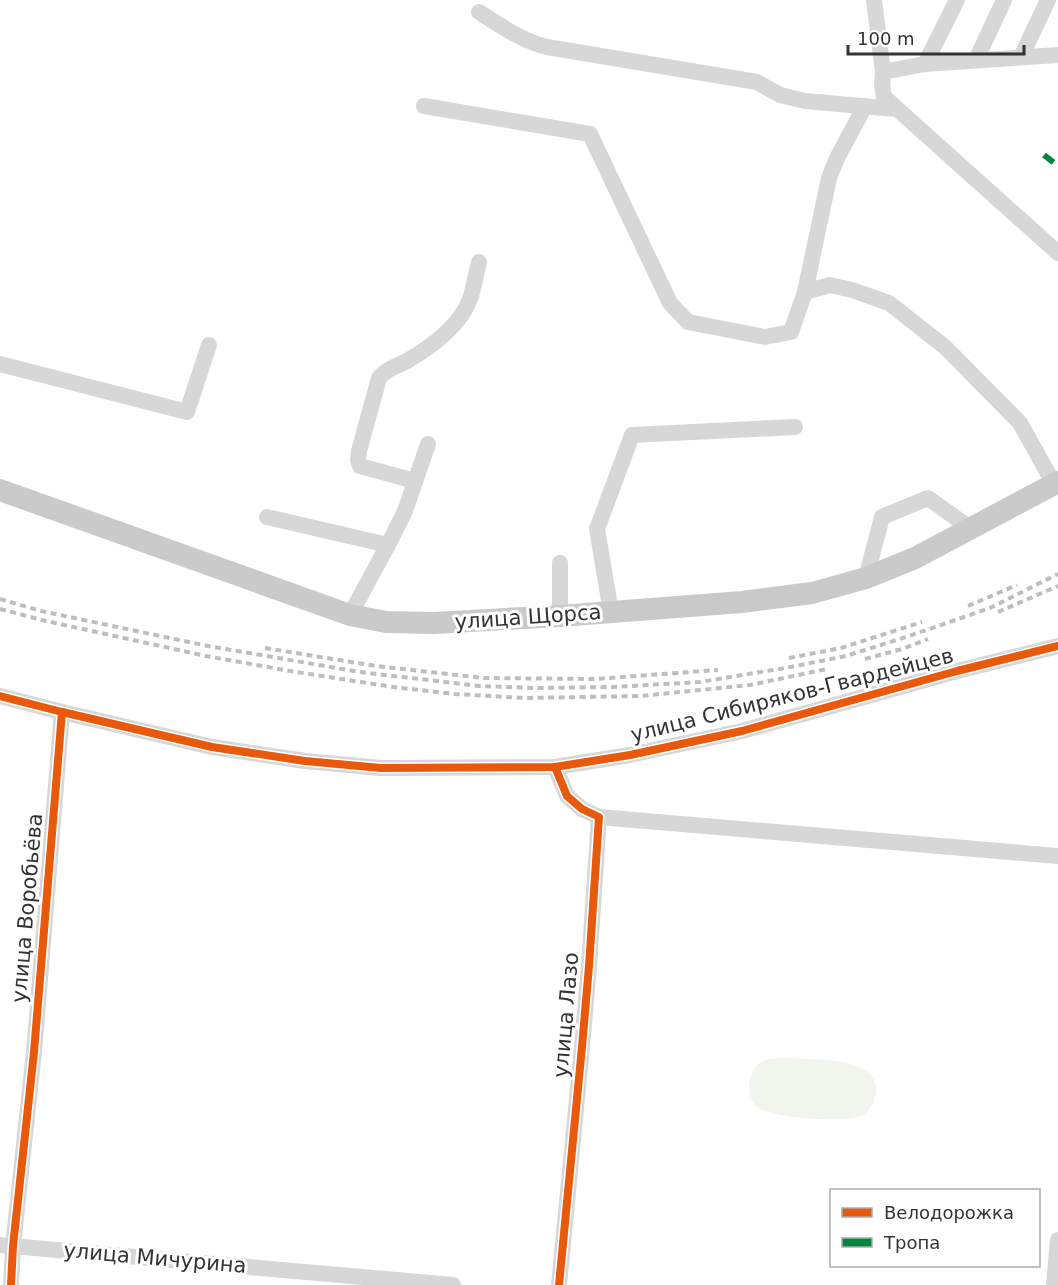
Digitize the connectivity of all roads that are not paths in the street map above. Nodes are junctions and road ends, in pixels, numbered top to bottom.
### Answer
1 (874, 0) edge
2 (957, 0) edge
3 (1004, 0) edge
4 (1048, 0) edge
5 (480, 12) dead end
6 (1058, 55) edge
7 (1021, 57) junction
8 (976, 60) junction
9 (925, 64) junction
10 (883, 72) junction
11 (424, 106) dead end
12 (866, 106) junction
13 (896, 109) junction
14 (1058, 253) edge
15 (478, 262) dead end
16 (805, 292) junction
17 (209, 345) dead end
18 (0, 364) edge
19 (795, 427) dead end
20 (428, 444) dead end
21 (415, 481) junction
22 (1056, 483) edge
23 (0, 489) edge
24 (267, 517) dead end
25 (970, 528) junction
26 (388, 545) junction
27 (560, 563) dead end
28 (866, 578) junction
29 (611, 612) junction
30 (350, 615) junction
31 (560, 616) junction
32 (1058, 646) edge
33 (0, 696) edge
34 (62, 712) junction
35 (555, 767) junction
36 (598, 816) junction
37 (1058, 856) edge
38 (1058, 1240) edge
39 (7, 1245) edge
40 (11, 1285) edge
41 (453, 1285) edge
42 (559, 1285) edge
43 (1054, 1285) edge

1 - 10 street
2 - 9 street
3 - 8 street
4 - 7 street
5 - 12 street
6 - 7 street
7 - 8 street
8 - 9 street
9 - 10 street
10 - 13 street
11 - 16 street
12 - 13 street
12 - 16 street
13 - 14 street
15 - 21 street
16 - 22 street, улица Щорса
17 - 18 street
19 - 29 street
20 - 21 street
21 - 26 street
22 - 25 main road, улица Щорса
23 - 30 main road, улица Щорса
24 - 26 street
25 - 28 main road, улица Щорса
25 - 28 street
26 - 30 street
27 - 31 street
28 - 29 main road, улица Щорса
29 - 31 main road, улица Щорса
30 - 31 main road, улица Щорса
32 - 35 street, улица Сибиряков-Гвардейцев
33 - 34 street, улица Сибиряков-Гвардейцев
34 - 35 street, улица Сибиряков-Гвардейцев
34 - 39 street, улица Воробьёва
35 - 36 street
36 - 37 street
36 - 42 street, улица Лазо
38 - 43 street
39 - 40 street, улица Воробьёва
39 - 41 street, улица Мичурина

